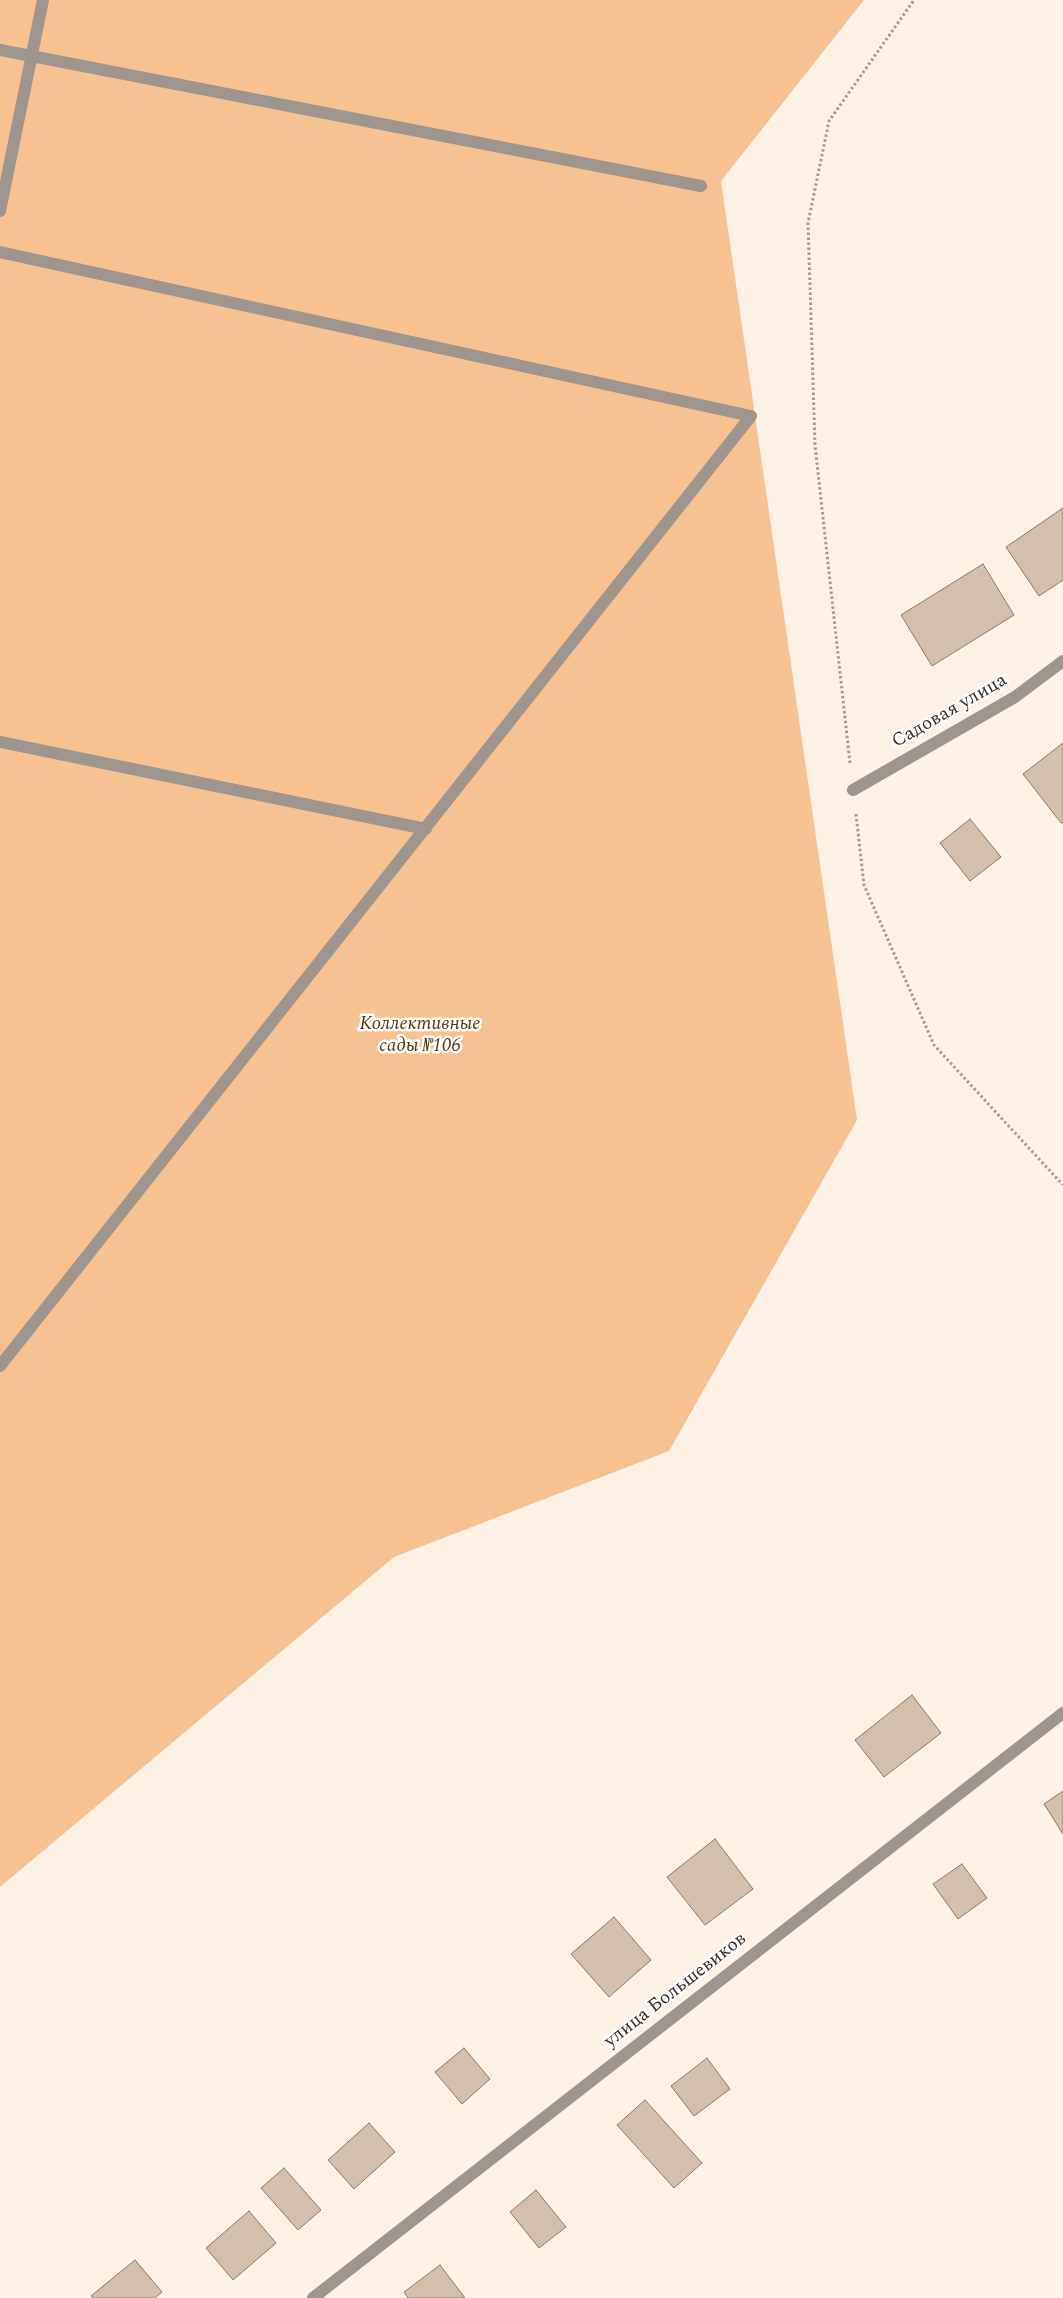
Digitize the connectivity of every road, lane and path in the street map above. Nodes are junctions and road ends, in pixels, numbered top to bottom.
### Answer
1 (43, 0) edge
2 (914, 0) edge
3 (0, 50) edge
4 (32, 56) junction
5 (701, 186) dead end
6 (0, 211) edge
7 (0, 252) edge
8 (1063, 661) edge
9 (0, 742) edge
10 (853, 790) junction
11 (426, 829) junction
12 (1063, 1184) edge
13 (0, 1366) edge
14 (1063, 1714) edge
15 (313, 2298) edge

1 - 4 street
2 - 10 path
3 - 4 street
4 - 5 street
4 - 6 street
7 - 11 street
8 - 10 street, Садовая улица
9 - 11 street
10 - 12 path
11 - 13 street
14 - 15 street, улица Большевиков

